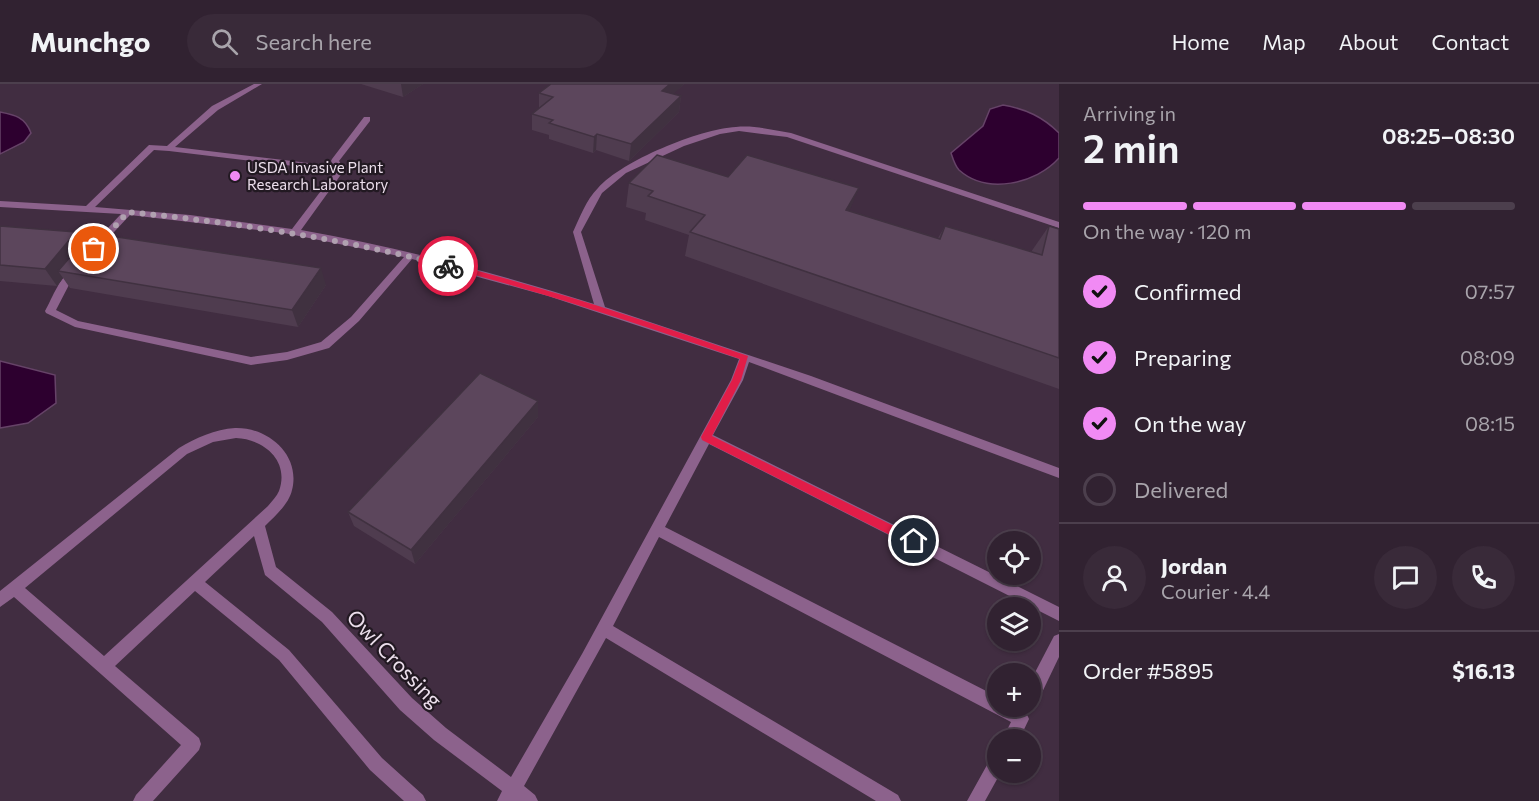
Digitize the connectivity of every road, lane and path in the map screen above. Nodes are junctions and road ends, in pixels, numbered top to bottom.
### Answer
1 (259, 84) edge
2 (367, 119) dead end
3 (169, 149) junction
4 (341, 169) junction
5 (0, 204) edge
6 (89, 208) junction
7 (128, 212) junction
8 (1059, 225) edge
9 (294, 233) junction
10 (410, 256) junction
11 (601, 310) junction
12 (745, 358) junction
13 (706, 437) junction
14 (1059, 474) edge
15 (258, 526) junction
16 (656, 529) junction
17 (195, 582) junction
18 (14, 588) junction
19 (0, 600) edge
20 (1059, 614) edge
21 (603, 628) junction
22 (1059, 641) edge
23 (103, 667) junction
24 (1041, 677) edge
25 (987, 700) edge
26 (987, 782) edge
27 (509, 795) edge
28 (142, 801) edge
29 (417, 801) edge
30 (529, 801) edge
31 (892, 801) edge
32 (976, 801) edge

1 - 3 lane
2 - 4 lane
3 - 4 lane
3 - 6 lane
4 - 9 lane
5 - 6 lane
6 - 7 lane
7 - 9 lane
7 - 10 lane
8 - 11 lane
9 - 10 lane
10 - 11 lane
11 - 12 lane
12 - 13 lane
12 - 14 lane
13 - 16 lane
13 - 20 lane
15 - 17 lane
15 - 18 lane
15 - 27 lane, Owl Crossing
16 - 21 lane
16 - 25 lane
17 - 23 lane
17 - 29 lane
18 - 19 lane
18 - 23 lane
21 - 27 lane
21 - 31 lane
22 - 24 lane
23 - 28 lane
26 - 32 lane
27 - 30 lane, Owl Crossing

